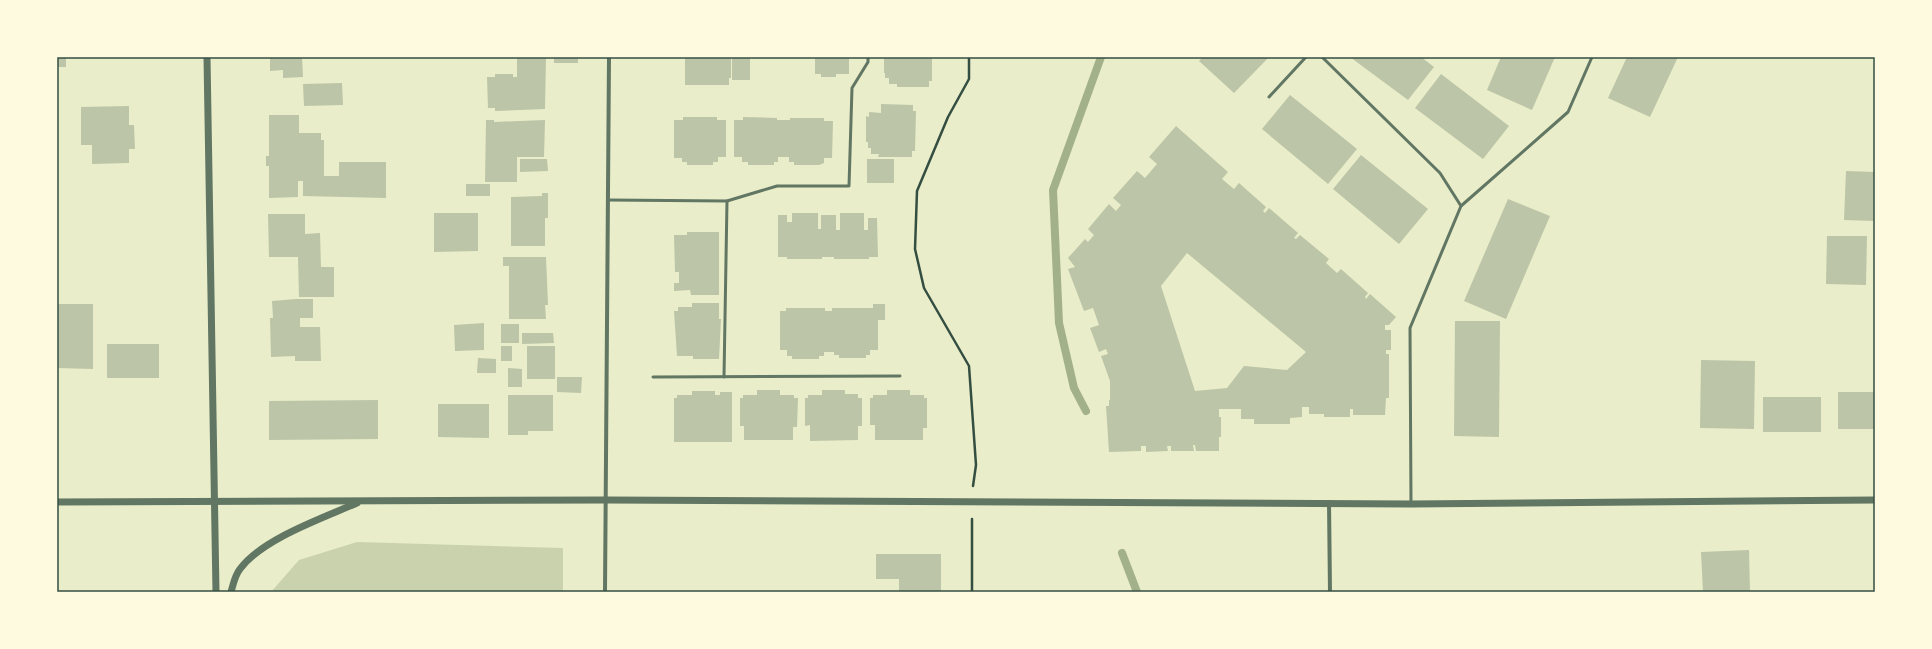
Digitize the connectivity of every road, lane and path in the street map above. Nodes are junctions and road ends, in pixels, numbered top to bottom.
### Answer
1 (207, 57) edge
2 (608, 57) edge
3 (868, 57) edge
4 (969, 57) edge
5 (1306, 57) edge
6 (1322, 57) edge
7 (1592, 57) edge
8 (1269, 97) dead end
9 (608, 200) junction
10 (727, 201) junction
11 (1461, 206) junction
12 (900, 376) dead end
13 (653, 377) dead end
14 (724, 377) junction
15 (606, 500) junction
16 (1875, 500) edge
17 (360, 501) junction
18 (57, 502) edge
19 (214, 502) junction
20 (971, 502) junction
21 (1329, 502) junction
22 (1411, 504) junction
23 (216, 592) edge
24 (231, 592) edge
25 (605, 592) edge
26 (972, 592) edge
27 (1330, 592) edge

1 - 19 street
2 - 9 street
3 - 10 lane
4 - 20 path
5 - 8 lane
6 - 11 lane
7 - 11 lane
9 - 10 lane
9 - 15 street
10 - 14 lane
11 - 22 lane
12 - 14 lane
13 - 14 lane
15 - 17 street
15 - 20 street
15 - 25 street
16 - 22 street
17 - 19 street
17 - 24 street
18 - 19 street
19 - 23 street
20 - 21 street
20 - 26 path
21 - 22 street
21 - 27 street

